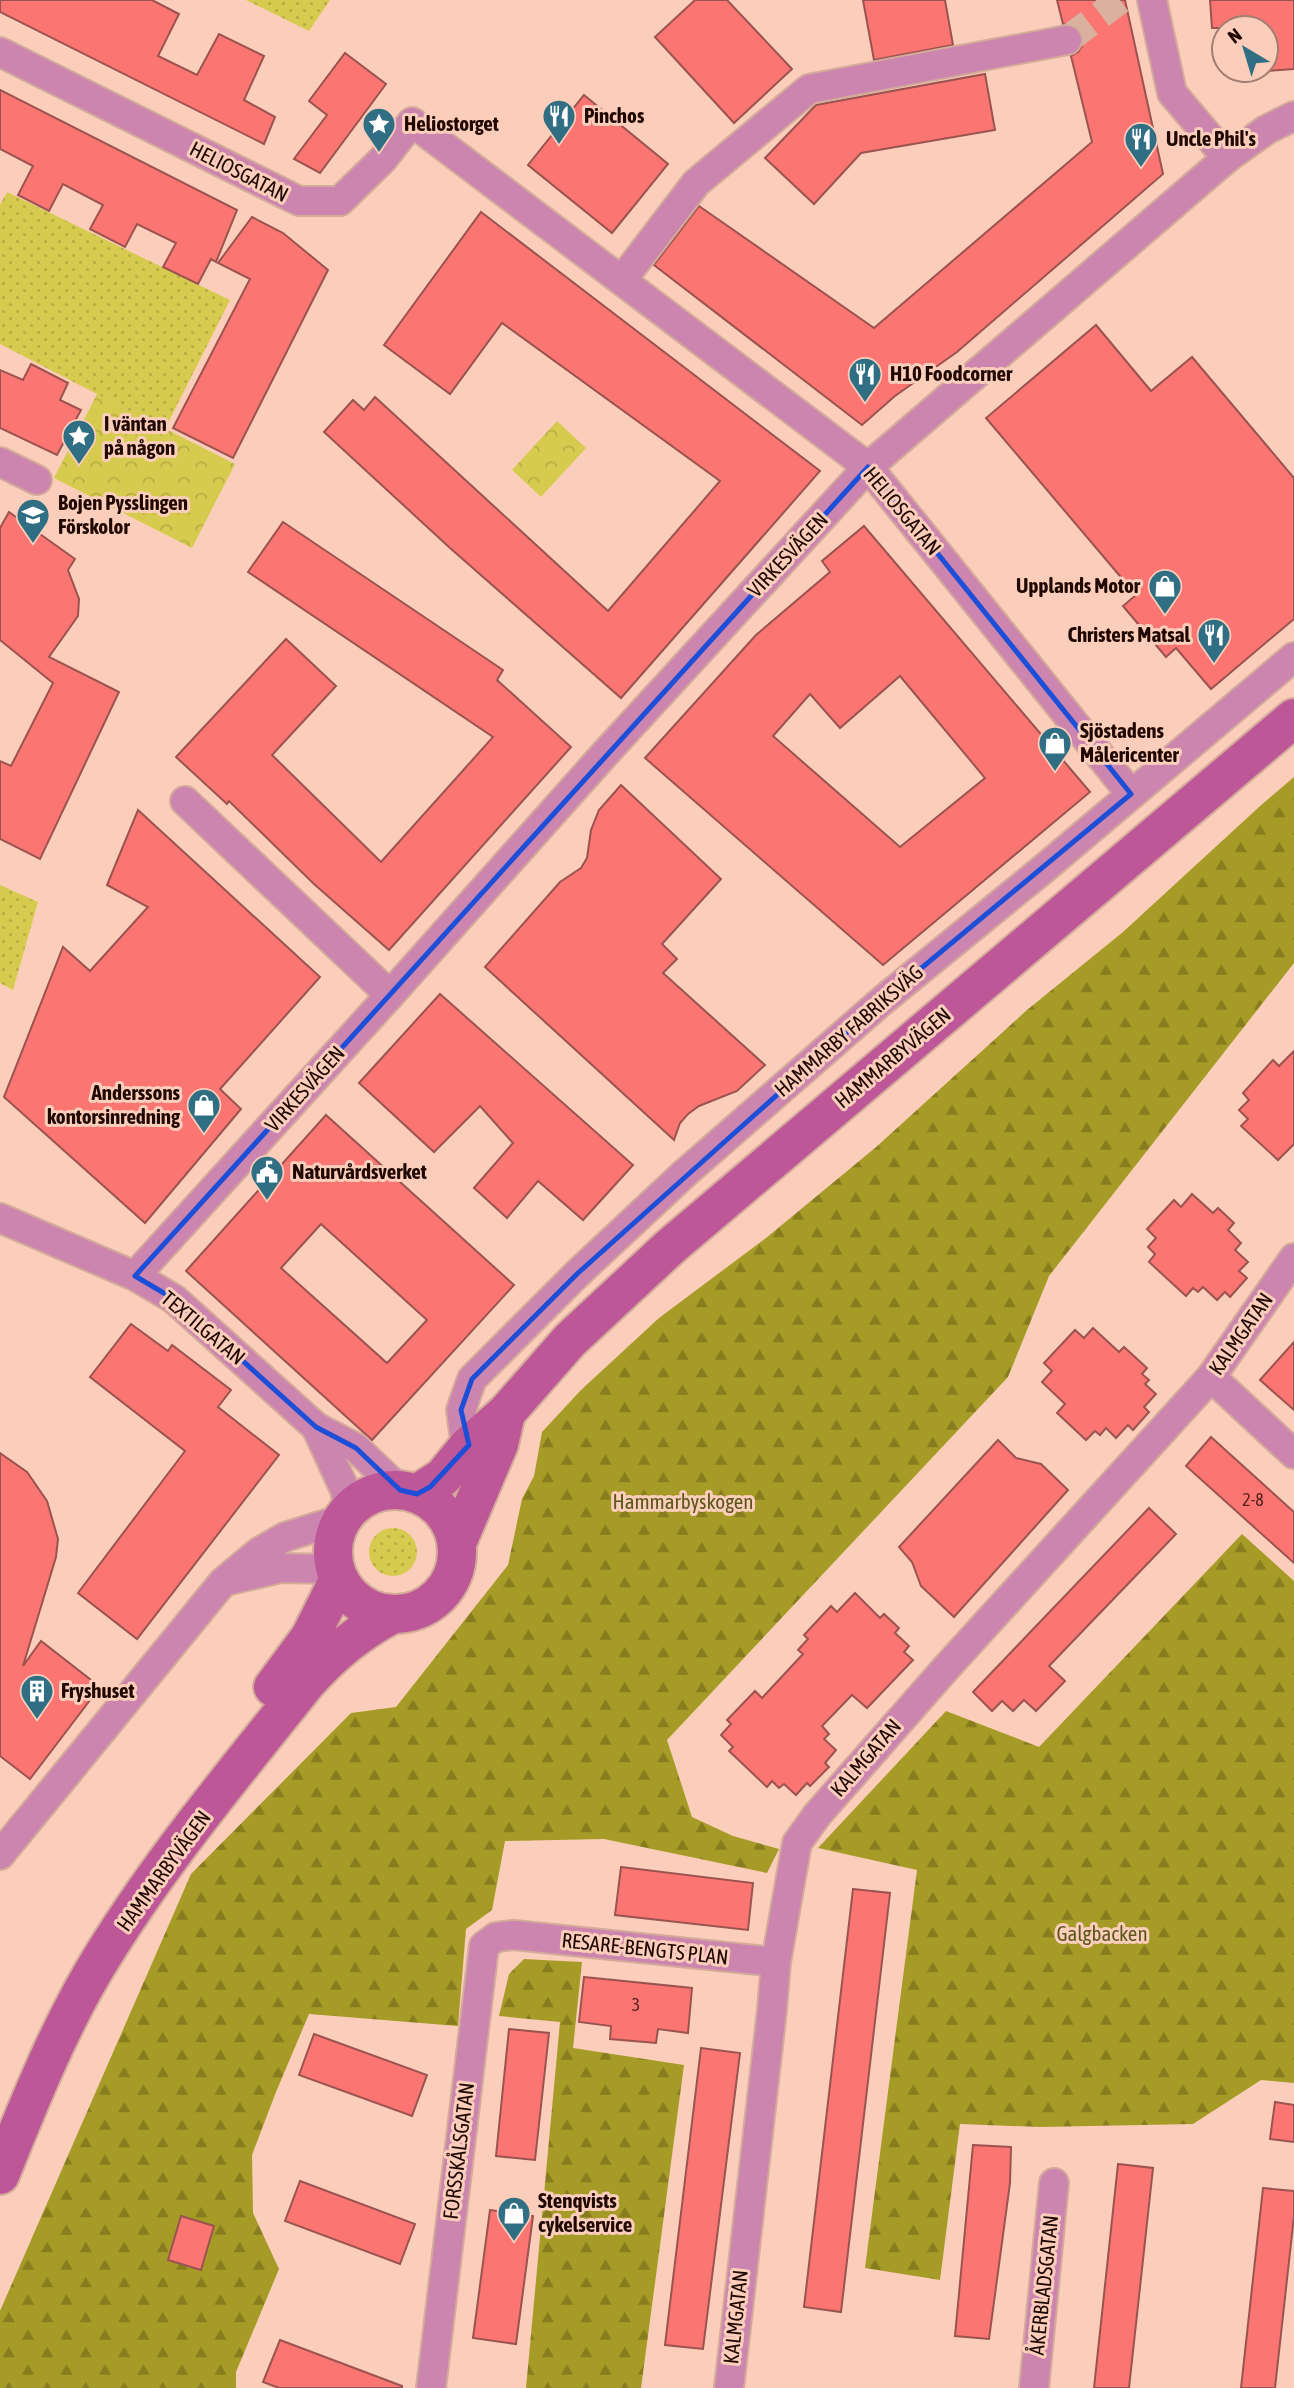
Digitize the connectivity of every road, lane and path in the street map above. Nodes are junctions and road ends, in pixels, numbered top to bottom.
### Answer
1 (1152, 0) edge
2 (1067, 40) tunnel mouth
3 (0, 52) edge
4 (1294, 116) edge
5 (1227, 158) junction
6 (622, 280) junction
7 (0, 462) edge
8 (869, 467) junction
9 (37, 480) dead end
10 (1294, 657) edge
11 (1294, 718) edge
12 (1131, 794) junction
13 (185, 800) dead end
14 (390, 995) junction
15 (0, 1218) edge
16 (1294, 1258) edge
17 (135, 1276) junction
18 (1211, 1377) junction
19 (506, 1413) junction
20 (316, 1427) junction
21 (470, 1445) junction
22 (1294, 1454) edge
23 (408, 1492) junction
24 (346, 1515) junction
25 (457, 1543) junction
26 (337, 1574) junction
27 (223, 1582) junction
28 (393, 1614) junction
29 (0, 1853) edge
30 (514, 1935) joint
31 (776, 1962) junction
32 (0, 2127) edge
33 (0, 2175) edge
34 (1054, 2182) dead end
35 (431, 2388) edge
36 (729, 2388) edge
37 (1034, 2388) edge

1 - 5 street
2 - 6 street
3 - 6 street, HELIOSGATAN
4 - 5 street, VIRKESVÄGEN
5 - 8 street, VIRKESVÄGEN
6 - 8 street, HELIOSGATAN
7 - 9 street
8 - 12 street, HELIOSGATAN
8 - 14 street, VIRKESVÄGEN
10 - 12 street, HAMMARBY FABRIKSVÄG
11 - 19 main road, HAMMARBYVÄGEN
12 - 21 street, HAMMARBY FABRIKSVÄG
13 - 14 street
14 - 17 street, VIRKESVÄGEN
15 - 17 street, TEXTILGATAN
16 - 18 street, KALMGATAN
17 - 20 street, TEXTILGATAN
18 - 22 street
18 - 31 street, KALMGATAN
19 - 21 main road, HAMMARBYVÄGEN
19 - 25 main road, HAMMARBYVÄGEN
20 - 23 street, TEXTILGATAN
20 - 24 street, TEXTILGATAN
21 - 23 main road, HAMMARBYVÄGEN
23 - 24 main road, HAMMARBYVÄGEN
23 - 25 main road
24 - 26 main road, HAMMARBYVÄGEN
24 - 27 street
25 - 28 main road, HAMMARBYVÄGEN
26 - 27 street
26 - 28 main road
26 - 32 main road, HAMMARBYVÄGEN
27 - 29 street
28 - 33 main road, HAMMARBYVÄGEN
30 - 31 street, RESARE-BENGTS PLAN
30 - 35 street, FORSSKÅLSGATAN
31 - 36 street, KALMGATAN
34 - 37 street, ÅKERBLADSGATAN

